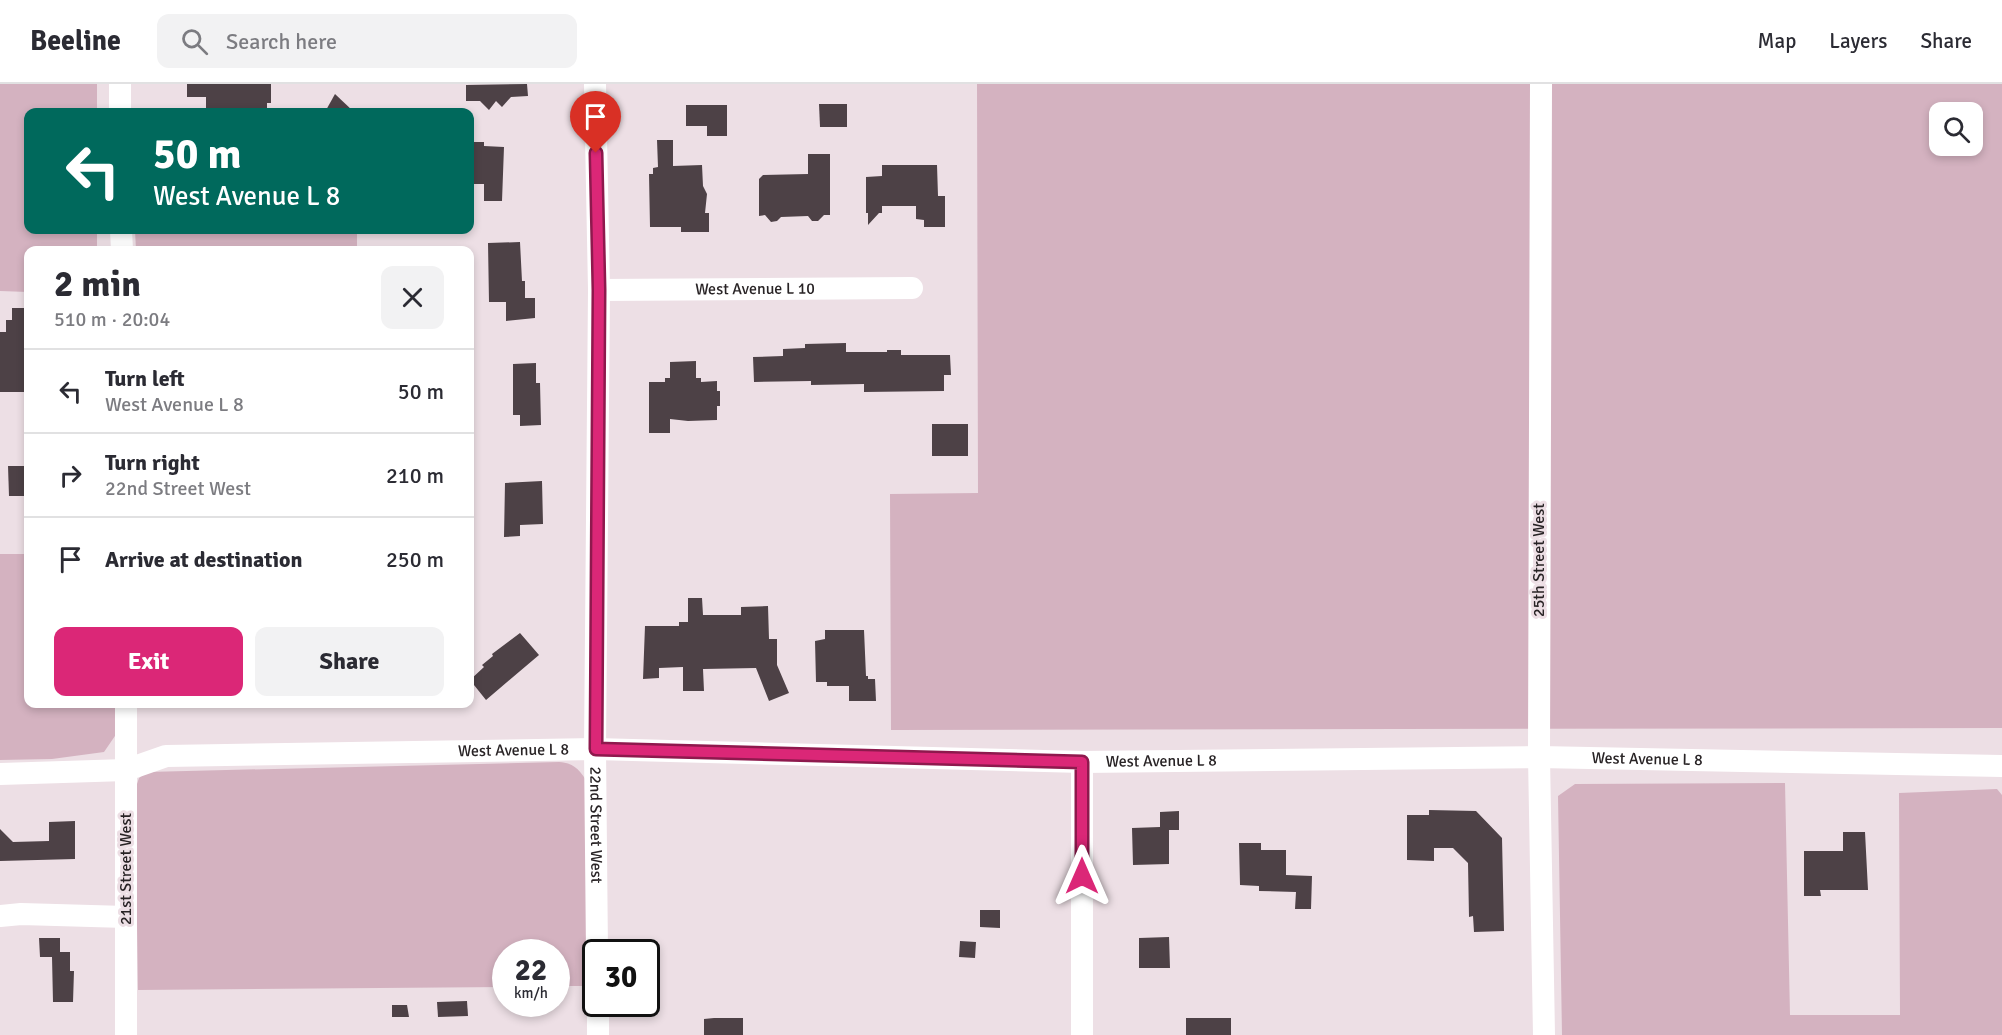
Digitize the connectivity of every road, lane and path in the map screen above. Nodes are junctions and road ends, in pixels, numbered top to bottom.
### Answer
1 (120, 84) edge
2 (595, 84) edge
3 (1541, 84) edge
4 (120, 108) edge
5 (912, 288) dead end
6 (599, 290) junction
7 (126, 708) edge
8 (596, 749) junction
9 (1539, 757) junction
10 (1082, 762) junction
11 (2002, 766) edge
12 (126, 770) junction
13 (0, 774) edge
14 (0, 916) edge
15 (126, 917) junction
16 (597, 939) edge
17 (598, 1017) edge
18 (126, 1035) edge
19 (598, 1035) edge
20 (1082, 1035) edge
21 (1544, 1035) edge

1 - 4 street
2 - 6 street, 22nd Street West
3 - 9 street, 25th Street West
5 - 6 street, West Avenue L 10
6 - 8 street, 22nd Street West
7 - 12 street, 21st Street West
8 - 10 street, West Avenue L 8
8 - 12 street, West Avenue L 8
8 - 16 street, 22nd Street West
9 - 10 street, West Avenue L 8
9 - 11 street, West Avenue L 8
9 - 21 street, 25th Street West
10 - 20 street
12 - 13 street, West Avenue L 8
12 - 15 street, 21st Street West
14 - 15 street
15 - 18 street, 21st Street West
17 - 19 street

